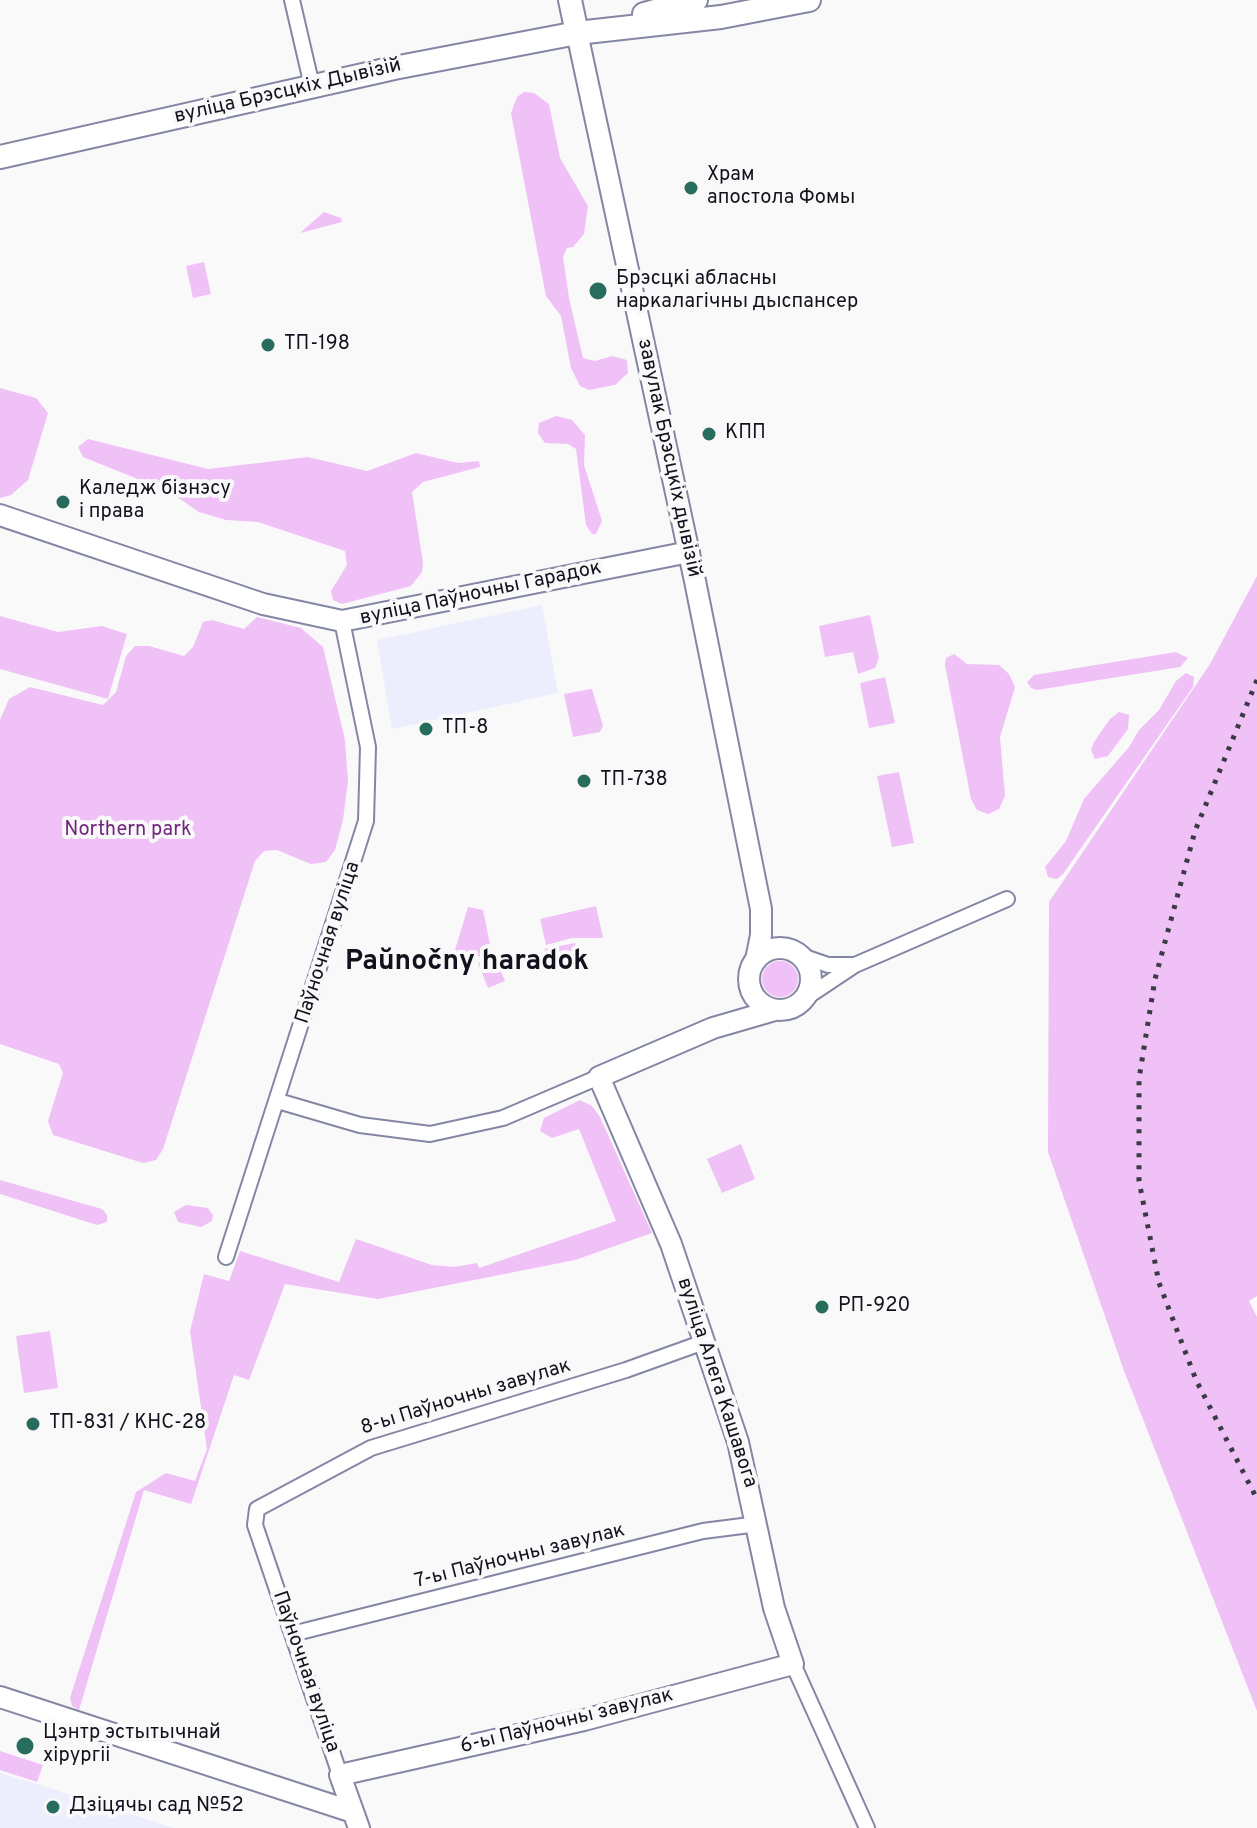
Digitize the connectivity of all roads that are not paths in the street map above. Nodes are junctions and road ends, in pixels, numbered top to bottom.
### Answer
1 (292, 0) edge
2 (570, 0) edge
3 (696, 0) edge
4 (809, 0) edge
5 (577, 33) junction
6 (312, 86) junction
7 (0, 157) edge
8 (0, 515) edge
9 (689, 552) junction
10 (342, 621) junction
11 (1007, 899) dead end
12 (762, 916) junction
13 (796, 953) junction
14 (855, 965) junction
15 (752, 967) junction
16 (804, 999) junction
17 (775, 1010) junction
18 (713, 1028) junction
19 (599, 1077) junction
20 (278, 1101) junction
21 (226, 1257) dead end
22 (704, 1342) junction
23 (254, 1516) joint
24 (758, 1524) junction
25 (292, 1634) junction
26 (793, 1664) junction
27 (0, 1697) edge
28 (340, 1775) junction
29 (356, 1820) edge
30 (867, 1828) edge

1 - 6 street
2 - 5 main road, завулак Брэсцкіх дывізій
3 - 5 main road, вуліца Брэсцкіх Дывізій
4 - 5 main road, вуліца Брэсцкіх Дывізій
5 - 6 main road, вуліца Брэсцкіх Дывізій
5 - 9 street, завулак Брэсцкіх дывізій
6 - 7 main road, вуліца Брэсцкіх Дывізій
8 - 10 street, вуліца Паўночны Гарадок
9 - 10 street, вуліца Паўночны Гарадок
9 - 12 street, завулак Брэсцкіх дывізій
10 - 20 street, Паўночная вуліца
11 - 14 street
12 - 13 street, завулак Брэсцкіх дывізій
12 - 15 street, завулак Брэсцкіх дывізій
13 - 14 street
13 - 15 street
13 - 16 street
14 - 16 street
15 - 17 street
15 - 18 street, завулак Брэсцкіх дывізій
16 - 17 street
17 - 18 street, завулак Брэсцкіх дывізій
18 - 19 street, завулак Брэсцкіх дывізій
19 - 20 street, завулак Брэсцкіх дывізій
19 - 22 street, вуліца Алега Кашавога
20 - 21 street, Паўночная вуліца
22 - 23 street, 8-ы Паўночны завулак
22 - 24 street, вуліца Алега Кашавога
23 - 25 street, Паўночная вуліца
24 - 25 street, 7-ы Паўночны завулак
24 - 26 street, вуліца Алега Кашавога
25 - 28 street, Паўночная вуліца
26 - 28 street, 6-ы Паўночны завулак
26 - 30 street, вуліца Алега Кашавога
27 - 29 street
28 - 29 street, Паўночная вуліца

